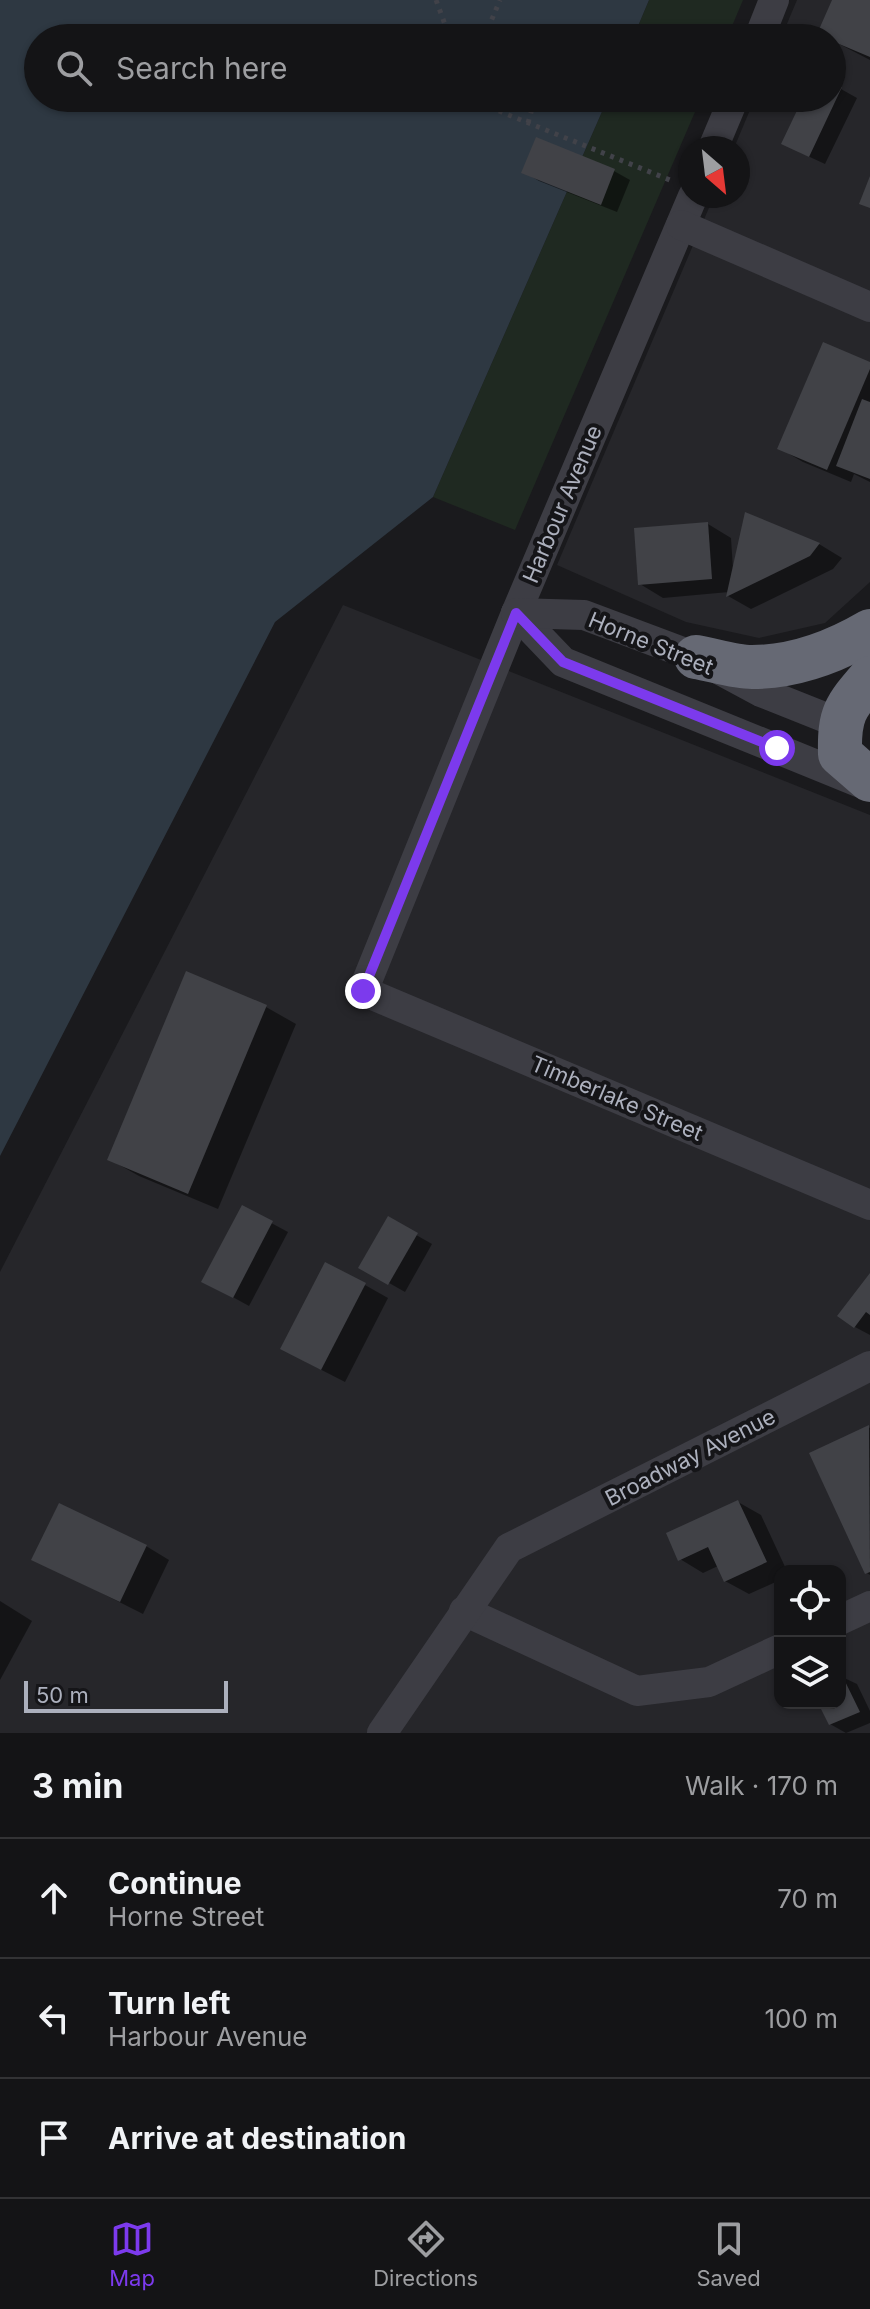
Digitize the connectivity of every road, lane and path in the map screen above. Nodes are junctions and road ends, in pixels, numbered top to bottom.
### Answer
1 (436, 0) edge
2 (500, 0) edge
3 (774, 0) edge
4 (445, 24) edge
5 (490, 24) edge
6 (765, 24) edge
7 (501, 112) edge
8 (531, 112) edge
9 (728, 112) edge
10 (528, 123) junction
11 (718, 136) edge
12 (678, 186) edge
13 (682, 208) edge
14 (681, 225) junction
15 (870, 307) edge
16 (516, 613) junction
17 (870, 631) edge
18 (696, 657) junction
19 (870, 678) edge
20 (839, 723) junction
21 (870, 780) edge
22 (870, 787) edge
23 (363, 991) joint
24 (870, 1205) edge
25 (870, 1366) edge
26 (870, 1606) edge
27 (464, 1611) junction
28 (846, 1617) edge
29 (774, 1652) edge
30 (382, 1733) edge

1 - 4 path
2 - 5 path
3 - 6 street
7 - 10 path
8 - 10 path
9 - 11 street
10 - 12 path
13 - 14 street, Harbour Avenue
14 - 15 street
14 - 16 street, Harbour Avenue
16 - 18 street, Horne Street
16 - 22 street
16 - 23 street, Harbour Avenue
17 - 18 highway
18 - 20 street, Horne Street
19 - 20 highway
20 - 21 highway
23 - 24 street, Timberlake Street
25 - 27 street, Broadway Avenue
26 - 28 street
27 - 29 street
27 - 30 street

